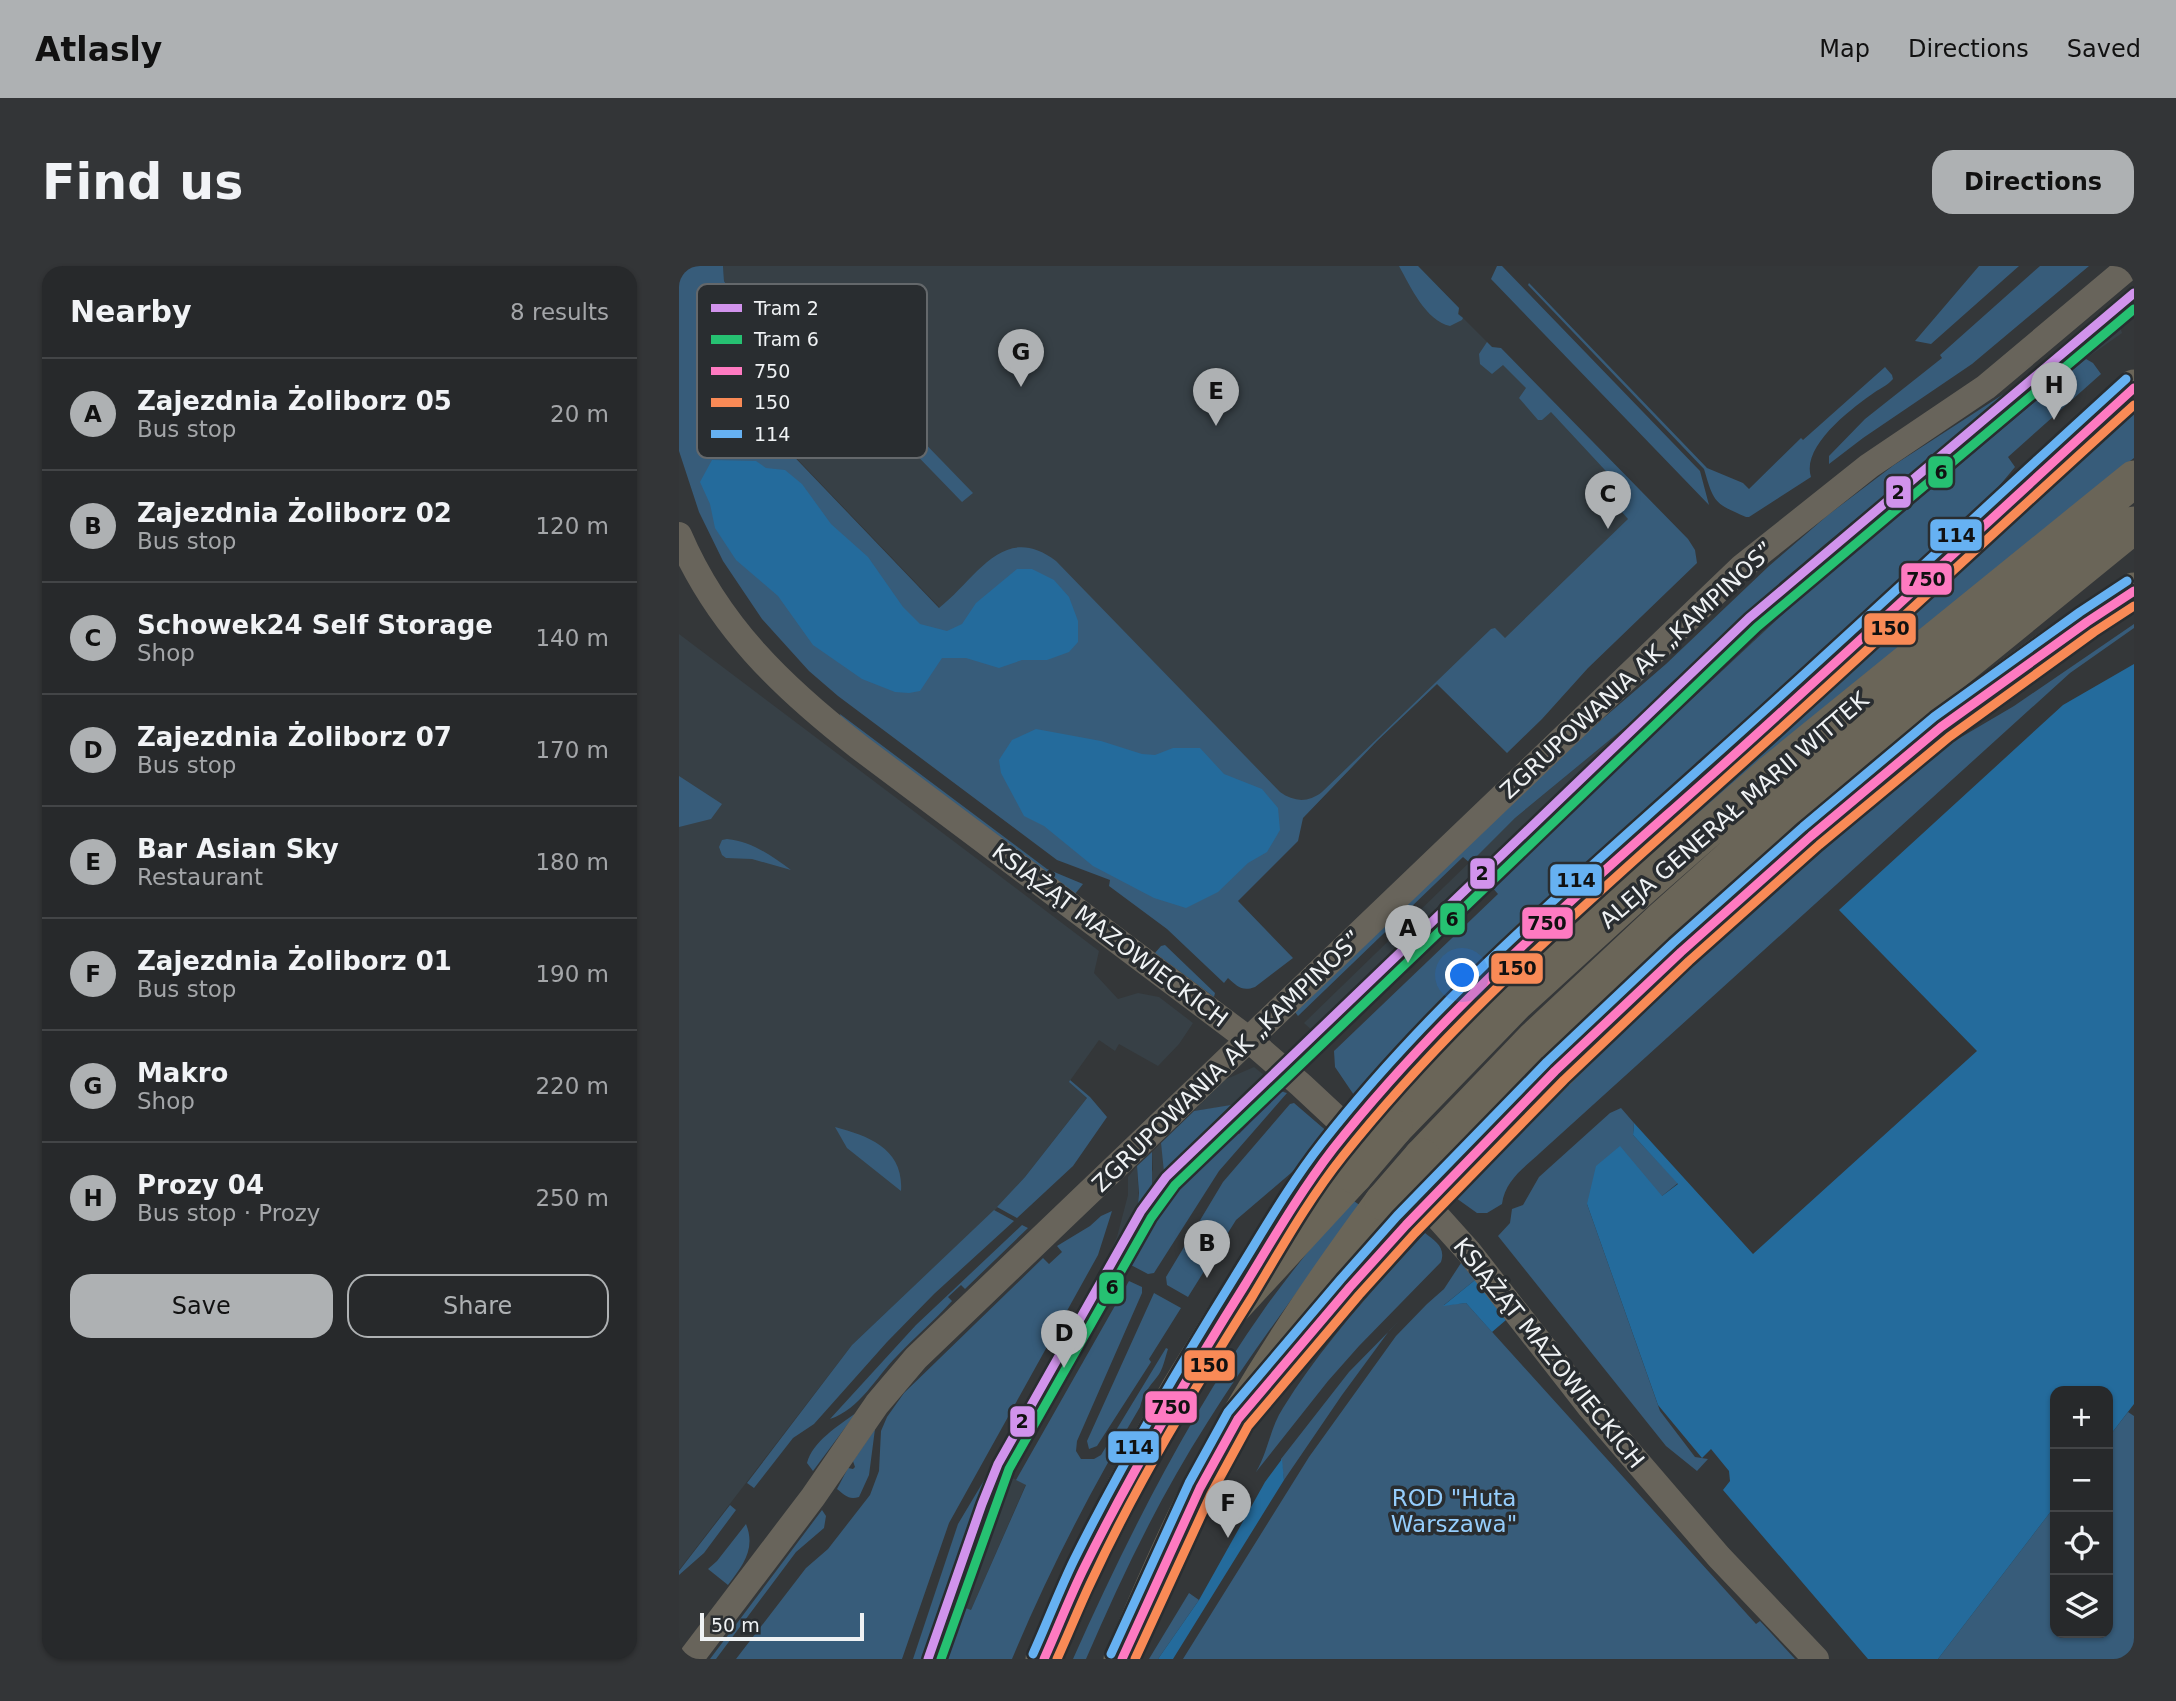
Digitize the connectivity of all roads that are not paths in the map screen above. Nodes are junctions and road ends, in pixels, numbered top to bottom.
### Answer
1 (2130, 266) edge
2 (2134, 388) edge
3 (2123, 488) edge
4 (2132, 527) edge
5 (679, 535) edge
6 (2134, 592) edge
7 (1248, 1039) junction
8 (1382, 1116) junction
9 (1394, 1214) junction
10 (690, 1659) edge
11 (1044, 1659) edge
12 (1122, 1659) edge
13 (1816, 1659) edge

1 - 7 street, ZGRUPOWANIA AK „KAMPINOS”
2 - 8 main road
3 - 8 main road, ALEJA GENERAŁ MARII WITTEK
4 - 9 main road, ALEJA GENERAŁ MARII WITTEK, bridge
5 - 7 street, KSIĄŻĄT MAZOWIECKICH
6 - 9 main road, bridge
7 - 10 street, ZGRUPOWANIA AK „KAMPINOS”
7 - 13 street, KSIĄŻĄT MAZOWIECKICH
8 - 11 main road, ALEJA GENERAŁ MARII WITTEK, bridge
9 - 12 main road, ALEJA GENERAŁ MARII WITTEK

